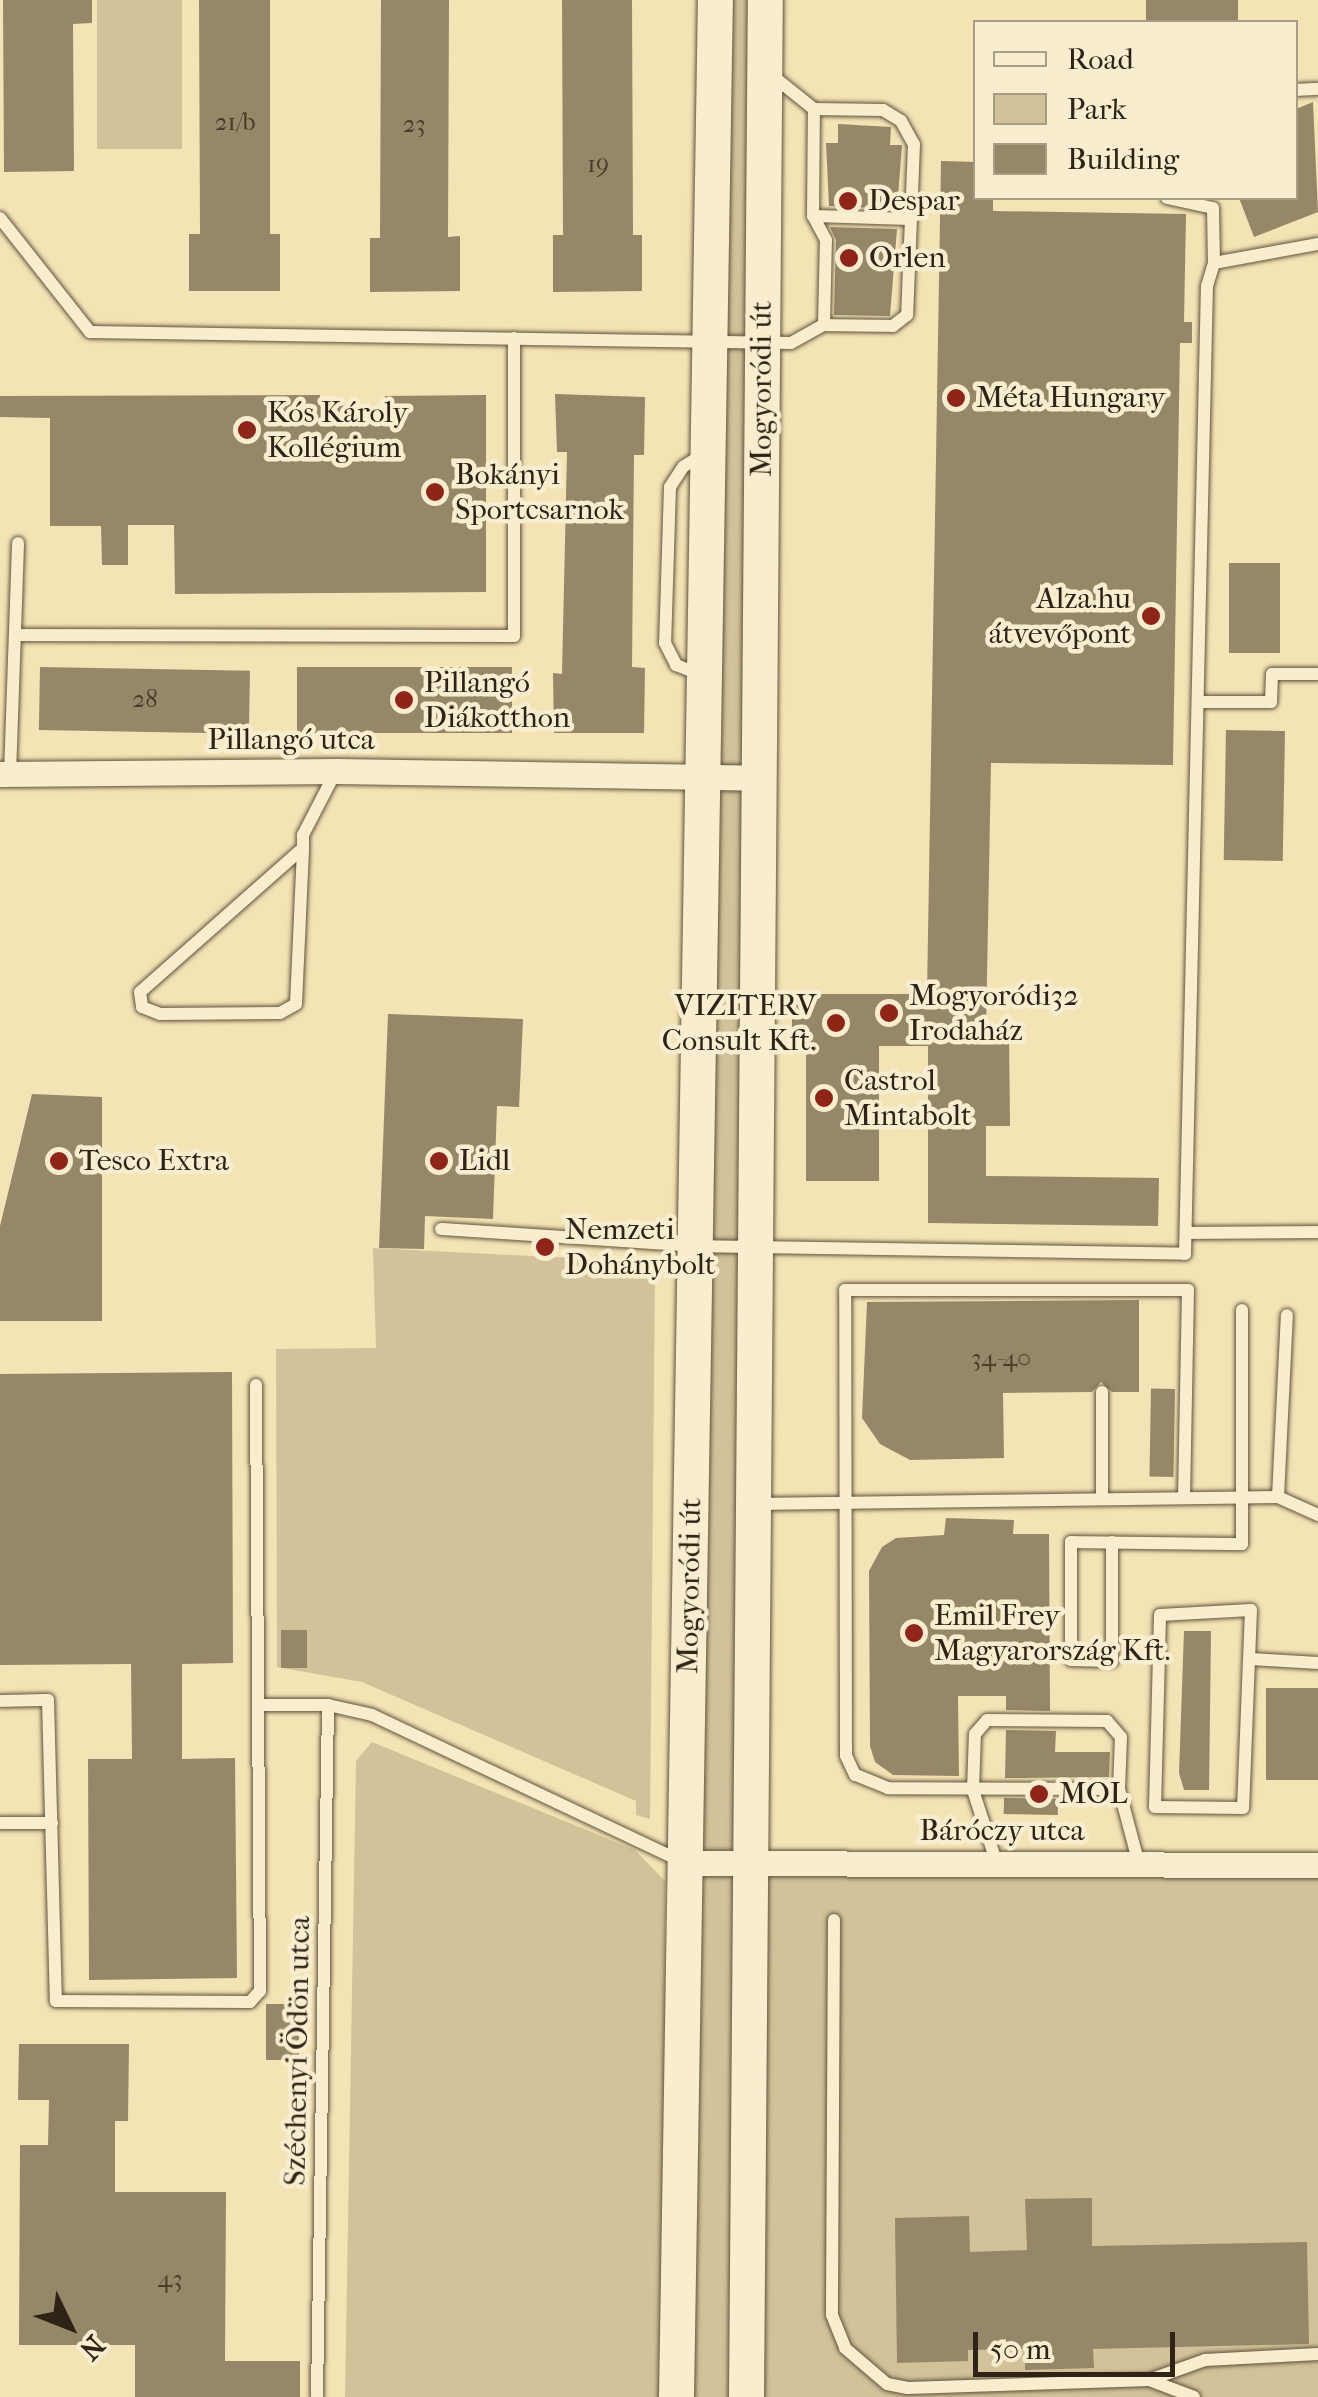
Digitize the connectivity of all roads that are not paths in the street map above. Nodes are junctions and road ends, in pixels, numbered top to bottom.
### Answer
1 (715, 0) edge
2 (765, 0) edge
3 (764, 70) junction
4 (814, 109) junction
5 (1176, 200) edge
6 (813, 216) junction
7 (0, 218) edge
8 (911, 219) junction
9 (1318, 244) edge
10 (1214, 263) junction
11 (824, 325) junction
12 (514, 338) junction
13 (710, 341) junction
14 (762, 344) junction
15 (18, 542) dead end
16 (16, 636) junction
17 (1318, 674) edge
18 (1198, 702) junction
19 (336, 771) junction
20 (5, 774) edge
21 (703, 775) junction
22 (759, 778) junction
23 (303, 848) junction
24 (441, 1229) dead end
25 (1318, 1232) edge
26 (1186, 1233) junction
27 (755, 1245) junction
28 (695, 1246) junction
29 (1242, 1310) dead end
30 (1287, 1315) dead end
31 (256, 1385) dead end
32 (1102, 1392) dead end
33 (1102, 1496) junction
34 (1184, 1497) junction
35 (1241, 1497) junction
36 (1278, 1497) junction
37 (848, 1501) junction
38 (753, 1504) junction
39 (1318, 1515) edge
40 (1112, 1542) junction
41 (1252, 1659) junction
42 (1318, 1664) edge
43 (0, 1701) edge
44 (258, 1705) junction
45 (328, 1705) junction
46 (974, 1790) junction
47 (1119, 1790) junction
48 (0, 1823) edge
49 (52, 1823) junction
50 (685, 1863) junction
51 (750, 1863) junction
52 (997, 1864) junction
53 (1138, 1864) junction
54 (1318, 1864) edge
55 (834, 1920) dead end
56 (1318, 2354) edge
57 (1149, 2380) junction
58 (317, 2397) edge
59 (676, 2397) edge
60 (746, 2397) edge
61 (1194, 2397) edge

1 - 13 street, Mogyoródi út
2 - 3 street, Mogyoródi út
3 - 4 lane
3 - 14 street, Mogyoródi út
4 - 6 lane
4 - 8 lane
5 - 10 lane
6 - 8 lane
6 - 11 lane
7 - 12 lane
8 - 11 lane
9 - 10 lane
10 - 18 lane
11 - 14 lane
12 - 13 lane
12 - 16 lane
13 - 14 lane
13 - 21 street, Mogyoródi út
14 - 22 street, Mogyoródi út
15 - 16 lane
16 - 20 lane
17 - 18 lane
18 - 26 lane
19 - 20 street, Pillangó utca
19 - 21 street, Pillangó utca
19 - 23 lane
21 - 22 street
21 - 28 street, Mogyoródi út
22 - 27 street, Mogyoródi út
23 - 23 lane
24 - 28 lane
25 - 26 lane
26 - 27 lane
27 - 28 lane
27 - 38 street, Mogyoródi út
28 - 50 street, Mogyoródi út
29 - 35 lane
30 - 36 lane
31 - 44 lane
32 - 33 lane
33 - 34 lane
33 - 37 lane
34 - 35 lane
34 - 37 lane
35 - 36 lane
35 - 40 lane
36 - 39 lane
37 - 38 lane
37 - 46 lane
38 - 51 street, Mogyoródi út
40 - 40 lane
41 - 41 lane
41 - 42 lane
43 - 49 lane
44 - 45 lane
44 - 49 lane
45 - 50 lane
45 - 58 lane, Széchenyi Ödön utca
46 - 47 lane
46 - 47 lane
46 - 52 lane
47 - 53 lane
48 - 49 lane
50 - 51 street, Báróczy utca
50 - 59 street, Mogyoródi út
51 - 52 street, Báróczy utca
51 - 60 street, Mogyoródi út
52 - 53 street, Báróczy utca
53 - 54 street, Báróczy utca
55 - 57 lane
56 - 57 lane
57 - 61 lane

